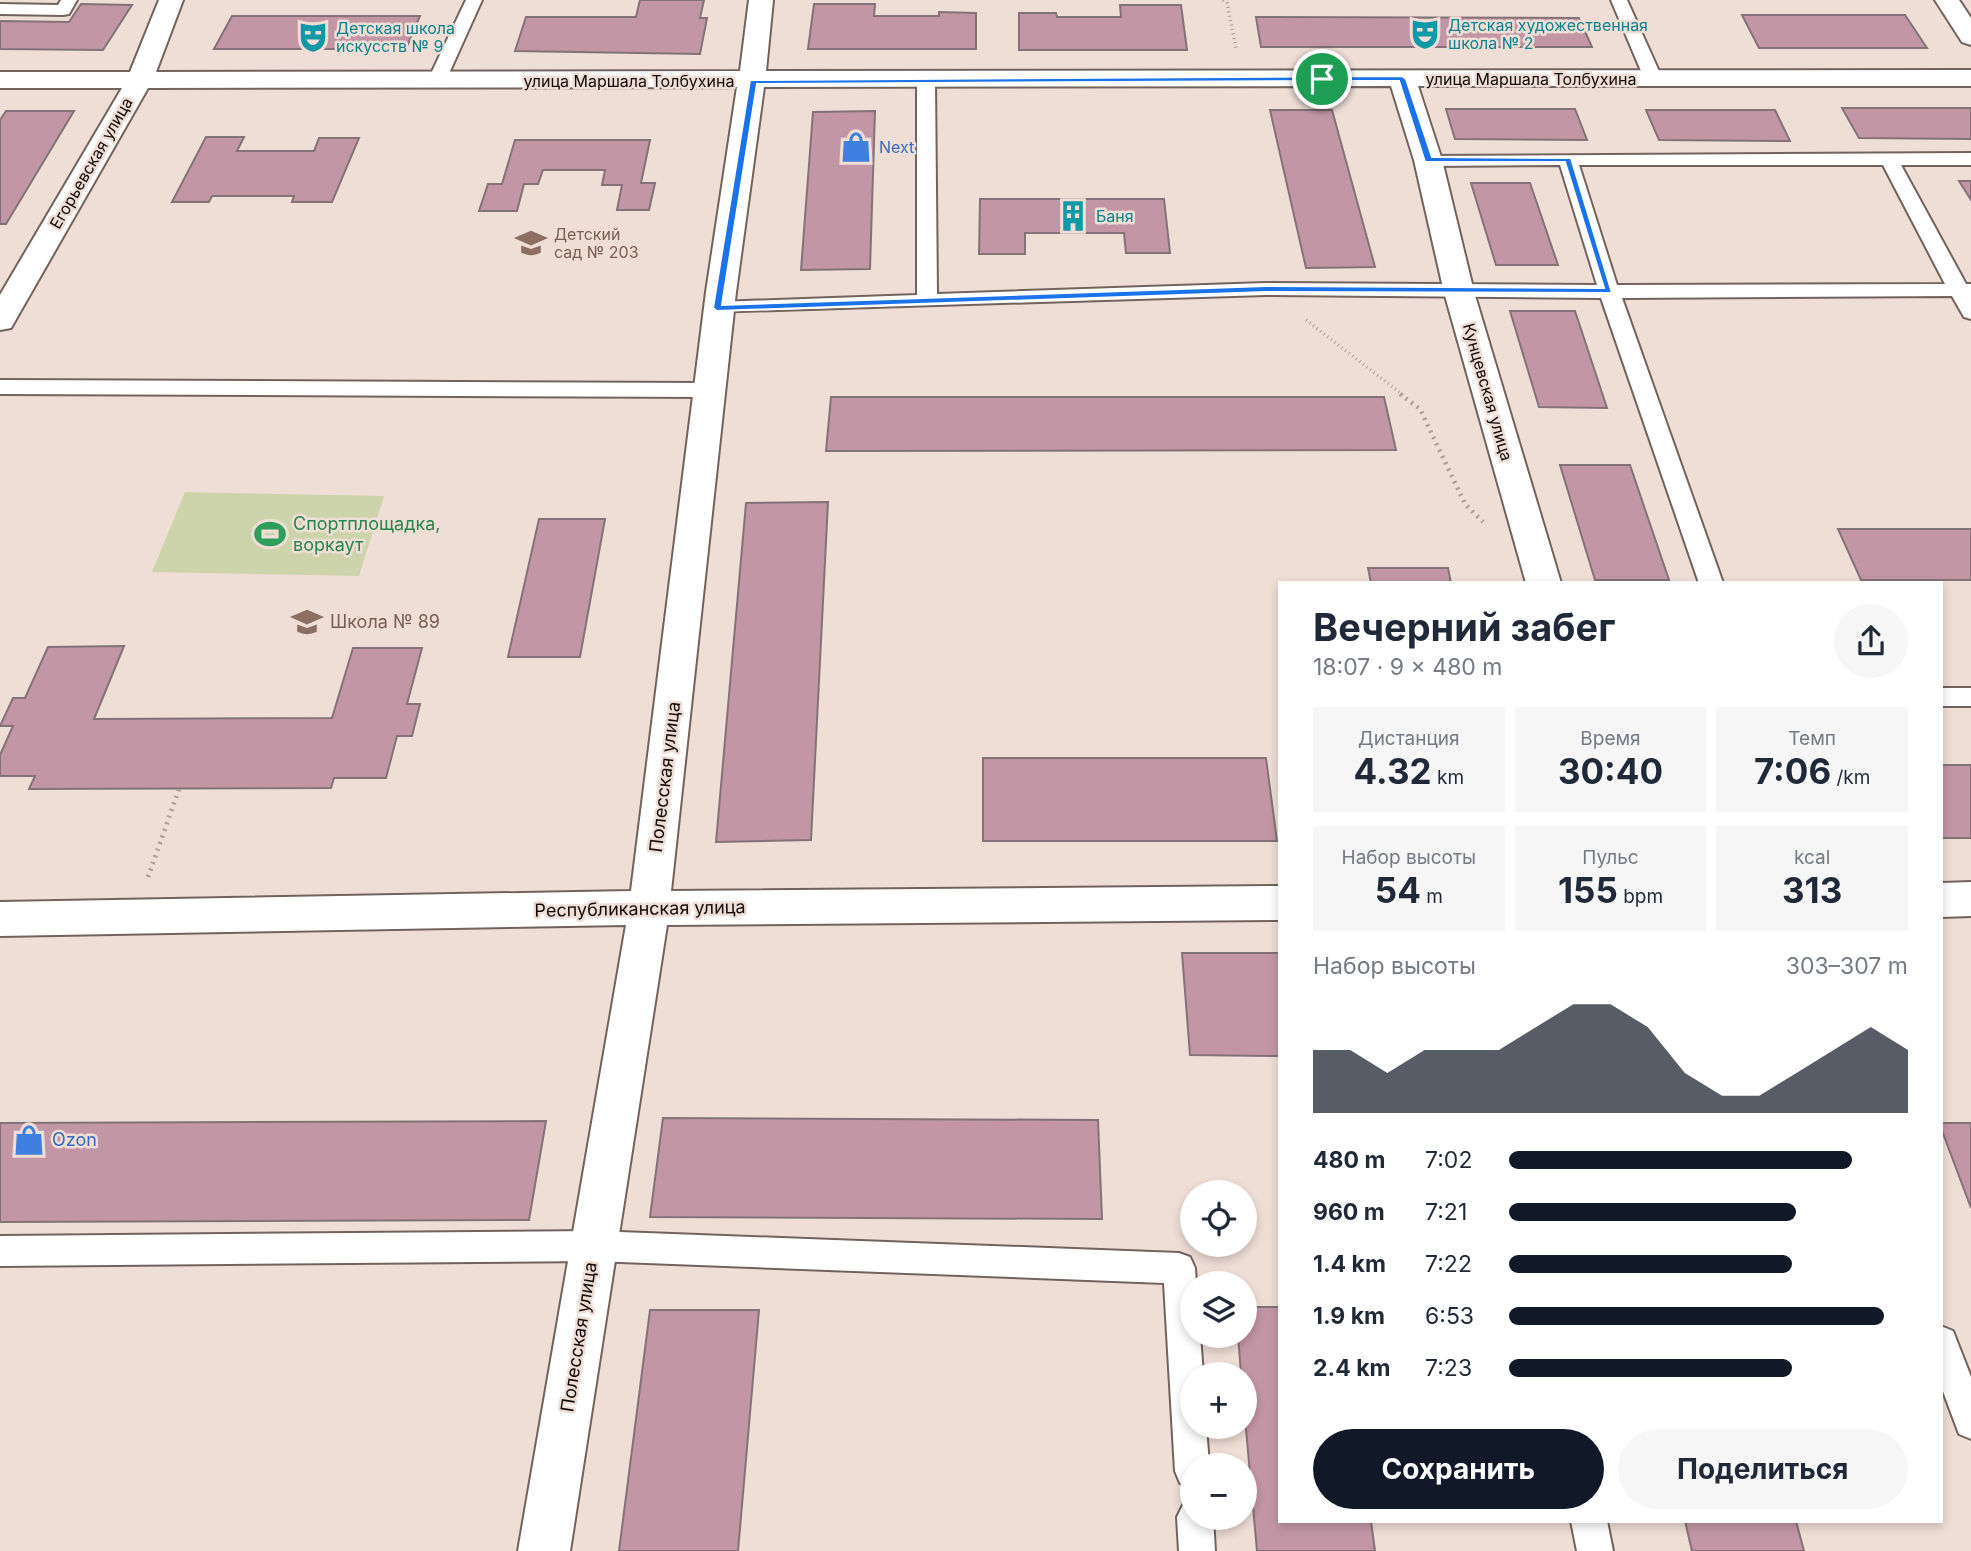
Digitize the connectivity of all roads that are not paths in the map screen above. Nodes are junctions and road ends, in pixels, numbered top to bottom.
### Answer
1 (69, 0) edge
2 (171, 0) edge
3 (474, 0) edge
4 (761, 0) edge
5 (1619, 0) edge
6 (1947, 0) edge
7 (0, 9) edge
8 (1971, 37) edge
9 (1653, 78) junction
10 (1971, 78) edge
11 (140, 79) junction
12 (1402, 79) junction
13 (0, 80) edge
14 (437, 80) junction
15 (753, 81) junction
16 (926, 81) junction
17 (1889, 159) junction
18 (1971, 159) edge
19 (1428, 160) junction
20 (1568, 160) junction
21 (1965, 290) edge
22 (1609, 291) junction
23 (1459, 292) junction
24 (927, 300) junction
25 (717, 308) junction
26 (1971, 313) edge
27 (0, 321) edge
28 (0, 387) edge
29 (712, 390) junction
30 (1543, 581) edge
31 (1710, 581) edge
32 (1943, 697) edge
33 (1971, 697) edge
34 (1971, 899) edge
35 (1943, 900) edge
36 (1278, 903) edge
37 (649, 908) junction
38 (0, 919) edge
39 (594, 1246) junction
40 (0, 1251) edge
41 (1943, 1347) edge
42 (1971, 1422) edge
43 (1191, 1453) edge
44 (1589, 1523) edge
45 (1196, 1530) edge
46 (544, 1551) edge
47 (1197, 1551) edge
48 (1595, 1551) edge

1 - 7 lane
2 - 11 street, Егорьевская улица
3 - 14 lane
4 - 15 street, Полесская улица
5 - 9 lane
6 - 8 street
9 - 10 street, улица Маршала Толбухина
9 - 12 street, улица Маршала Толбухина
11 - 13 street, улица Маршала Толбухина
11 - 14 street, улица Маршала Толбухина
11 - 27 street, Егорьевская улица
12 - 16 street, улица Маршала Толбухина
12 - 19 street, Кунцевская улица
14 - 15 street, улица Маршала Толбухина
15 - 16 street, улица Маршала Толбухина
15 - 25 street, Полесская улица
16 - 24 lane
17 - 18 lane
17 - 20 lane
17 - 21 lane
19 - 20 lane
19 - 23 street, Кунцевская улица
20 - 22 lane
21 - 22 lane
21 - 26 lane
22 - 23 lane
22 - 31 lane
23 - 24 lane
23 - 30 street, Кунцевская улица
24 - 25 lane
25 - 29 street, Полесская улица
28 - 29 lane
29 - 37 street, Полесская улица
32 - 33 lane
34 - 35 street
36 - 37 street, Республиканская улица
37 - 38 street, Республиканская улица
37 - 39 street, Полесская улица
39 - 40 lane
39 - 43 lane
39 - 46 street, Полесская улица
41 - 42 lane
44 - 48 lane
45 - 47 lane

